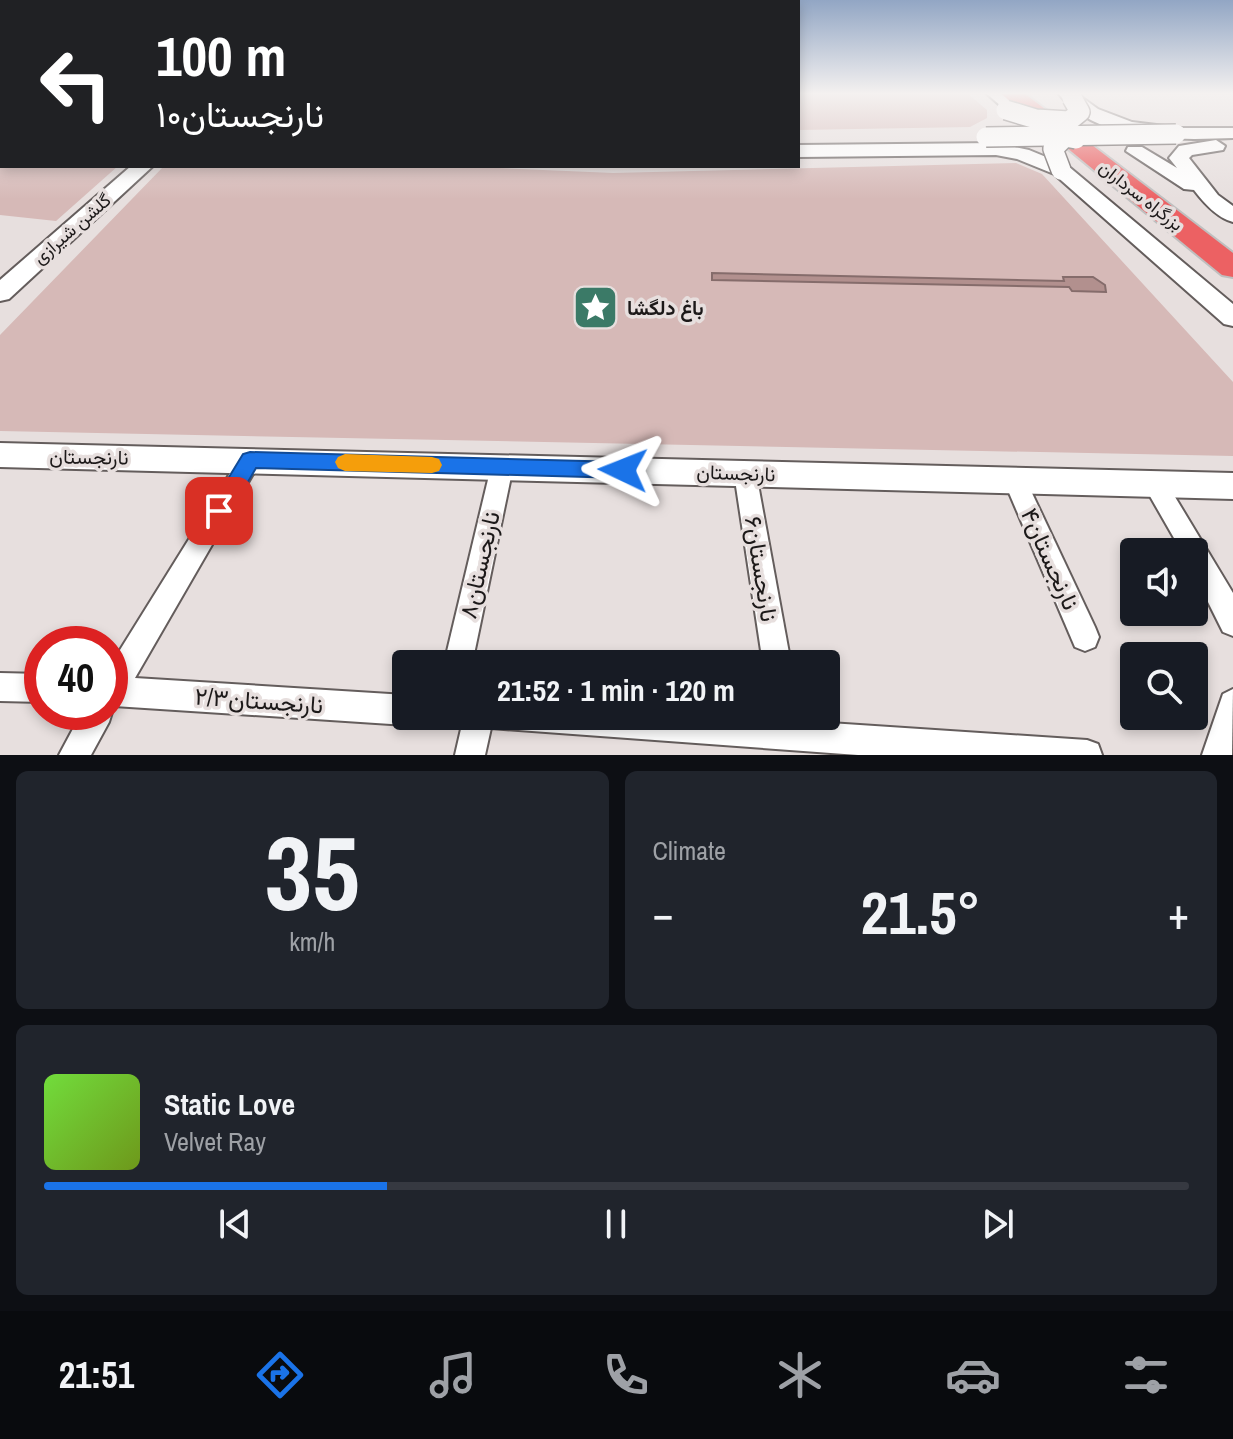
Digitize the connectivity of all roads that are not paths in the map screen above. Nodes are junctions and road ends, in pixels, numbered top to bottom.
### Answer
1 (1000, 128) edge
2 (1039, 128) edge
3 (1045, 128) edge
4 (1082, 128) edge
5 (1139, 128) edge
6 (1233, 133) edge
7 (1176, 134) junction
8 (986, 137) junction
9 (1065, 137) junction
10 (800, 138) edge
11 (1233, 145) edge
12 (800, 151) edge
13 (141, 168) edge
14 (1061, 170) junction
15 (1211, 199) junction
16 (1233, 216) edge
17 (1233, 246) edge
18 (1233, 268) edge
19 (3, 288) edge
20 (1233, 295) edge
21 (1233, 318) edge
22 (0, 455) edge
23 (250, 460) junction
24 (502, 467) junction
25 (745, 473) junction
26 (1015, 481) junction
27 (1155, 484) junction
28 (1233, 486) edge
29 (1233, 623) edge
30 (1085, 637) dead end
31 (461, 650) edge
32 (775, 650) edge
33 (128, 664) edge
34 (0, 687) edge
35 (24, 688) edge
36 (128, 698) edge
37 (1233, 704) edge
38 (392, 709) edge
39 (89, 730) edge
40 (476, 730) edge
41 (710, 730) edge
42 (801, 736) edge
43 (74, 755) edge
44 (470, 755) edge
45 (1087, 755) edge
46 (1217, 755) edge

1 - 8 main road
2 - 20 main road
3 - 18 highway, بزرگراه سرداران
4 - 17 highway, بزرگراه سرداران
5 - 7 main road
6 - 7 main road
7 - 9 main road, bridge
8 - 9 main road, bridge
8 - 10 main road
9 - 14 main road, bridge
9 - 15 main road, bridge
11 - 15 main road
12 - 14 main road
13 - 19 main road, گلشن شیرازی
14 - 21 main road
15 - 16 main road
22 - 23 main road, نارنجستان
23 - 24 main road, نارنجستان
23 - 33 street
24 - 25 main road, نارنجستان
24 - 31 street, ۸نارنجستان
25 - 26 main road, نارنجستان
25 - 32 street, ۶نارنجستان
26 - 27 main road, نارنجستان
26 - 30 street, ۴نارنجستان
27 - 28 main road, نارنجستان
27 - 29 street
34 - 35 street
36 - 38 street, ۲/۳نارنجستان
37 - 46 street
39 - 43 street
40 - 44 street
41 - 42 street
42 - 45 street

